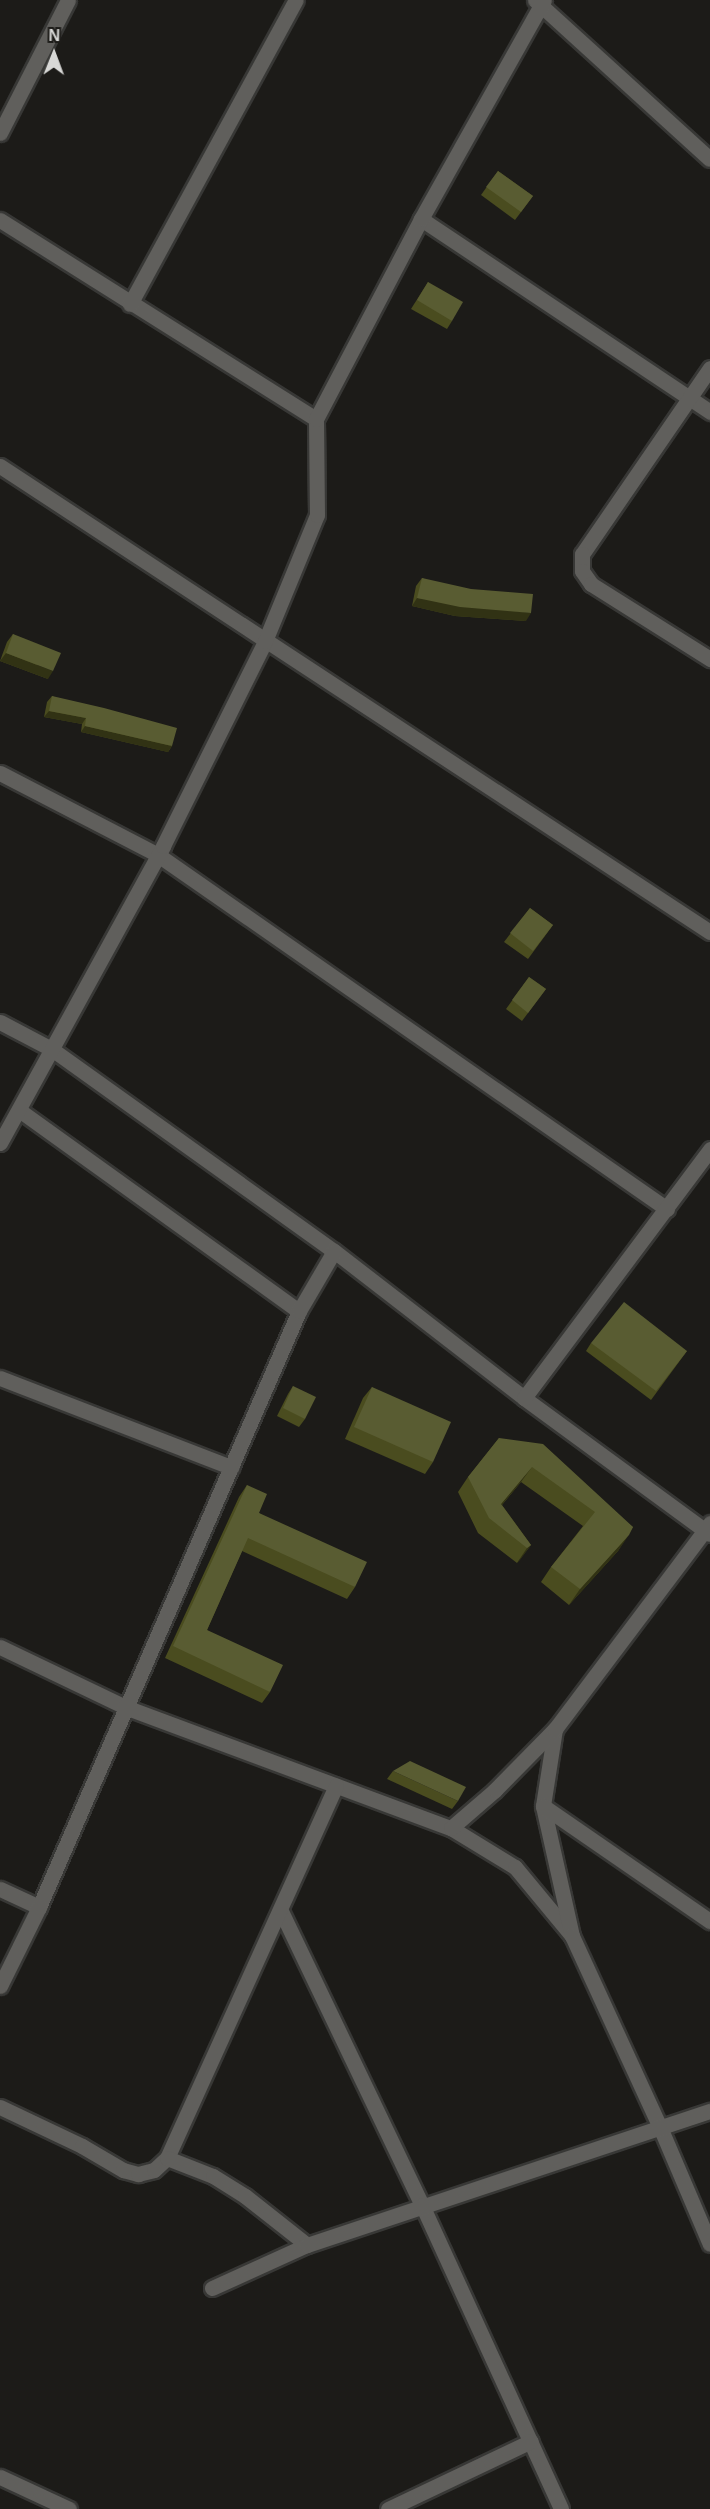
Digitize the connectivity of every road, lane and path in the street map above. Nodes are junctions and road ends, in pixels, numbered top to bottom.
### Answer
1 (68, 0) edge
2 (296, 0) edge
3 (540, 2) edge
4 (0, 133) edge
5 (710, 159) edge
6 (421, 219) junction
7 (0, 220) edge
8 (130, 304) junction
9 (710, 368) edge
10 (689, 398) junction
11 (710, 412) edge
12 (316, 419) junction
13 (0, 466) edge
14 (265, 641) junction
15 (710, 659) edge
16 (0, 773) edge
17 (158, 855) junction
18 (710, 932) edge
19 (0, 1022) edge
20 (53, 1050) junction
21 (19, 1110) junction
22 (0, 1143) edge
23 (710, 1149) edge
24 (667, 1209) junction
25 (334, 1251) junction
26 (299, 1311) junction
27 (0, 1378) edge
28 (524, 1398) junction
29 (231, 1467) junction
30 (708, 1529) edge
31 (0, 1647) edge
32 (126, 1707) junction
33 (555, 1729) junction
34 (336, 1785) junction
35 (543, 1806) junction
36 (451, 1828) junction
37 (0, 1889) edge
38 (39, 1907) junction
39 (280, 1911) junction
40 (710, 1921) edge
41 (572, 1936) junction
42 (0, 1986) edge
43 (0, 2107) edge
44 (710, 2110) edge
45 (660, 2127) junction
46 (167, 2158) junction
47 (422, 2205) junction
48 (710, 2244) edge
49 (307, 2245) junction
50 (212, 2288) dead end
51 (531, 2441) junction
52 (0, 2478) edge
53 (69, 2509) edge
54 (388, 2509) edge
55 (561, 2509) edge

1 - 4 street
2 - 8 street
3 - 5 street
3 - 6 street
6 - 10 street
6 - 12 street
7 - 8 street
8 - 12 street
9 - 10 street
10 - 11 street
10 - 15 street
12 - 14 street
13 - 14 street
14 - 17 street
14 - 18 street
16 - 17 street
17 - 20 street
17 - 24 street
19 - 20 street
20 - 21 street
20 - 25 street
21 - 22 street
21 - 26 street
23 - 24 street
24 - 28 street
25 - 26 street
25 - 28 street
26 - 29 street
27 - 29 street
28 - 30 street
29 - 32 street
30 - 33 street
31 - 32 street
32 - 34 street
32 - 38 street
33 - 35 street
33 - 36 street
34 - 36 street
34 - 39 street
35 - 40 street
35 - 41 street
36 - 41 street
37 - 38 street
38 - 42 street
39 - 46 street
39 - 47 street
41 - 45 street
43 - 46 street
44 - 45 street
45 - 47 street
45 - 48 street
46 - 49 street
47 - 49 street
47 - 51 street
49 - 50 street
51 - 54 street
51 - 55 street
52 - 53 street

